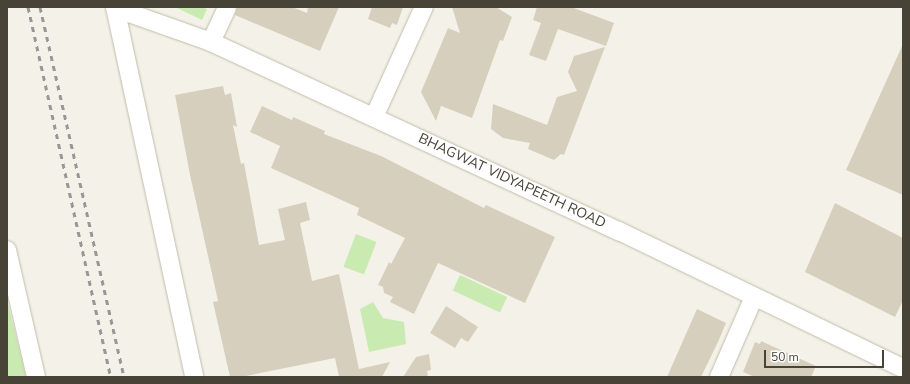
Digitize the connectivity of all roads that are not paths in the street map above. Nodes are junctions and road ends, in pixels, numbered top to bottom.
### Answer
1 (115, 7) edge
2 (227, 7) edge
3 (424, 7) edge
4 (211, 42) junction
5 (374, 117) junction
6 (7, 250) edge
7 (754, 297) junction
8 (903, 368) edge
9 (36, 377) edge
10 (194, 377) edge
11 (719, 377) edge

1 - 4 street, BHAGWAT VIDYAPEETH ROAD
1 - 10 street
2 - 4 street
3 - 5 street
4 - 5 street, BHAGWAT VIDYAPEETH ROAD
5 - 7 street, BHAGWAT VIDYAPEETH ROAD
6 - 9 street
7 - 8 street, BHAGWAT VIDYAPEETH ROAD
7 - 11 street

